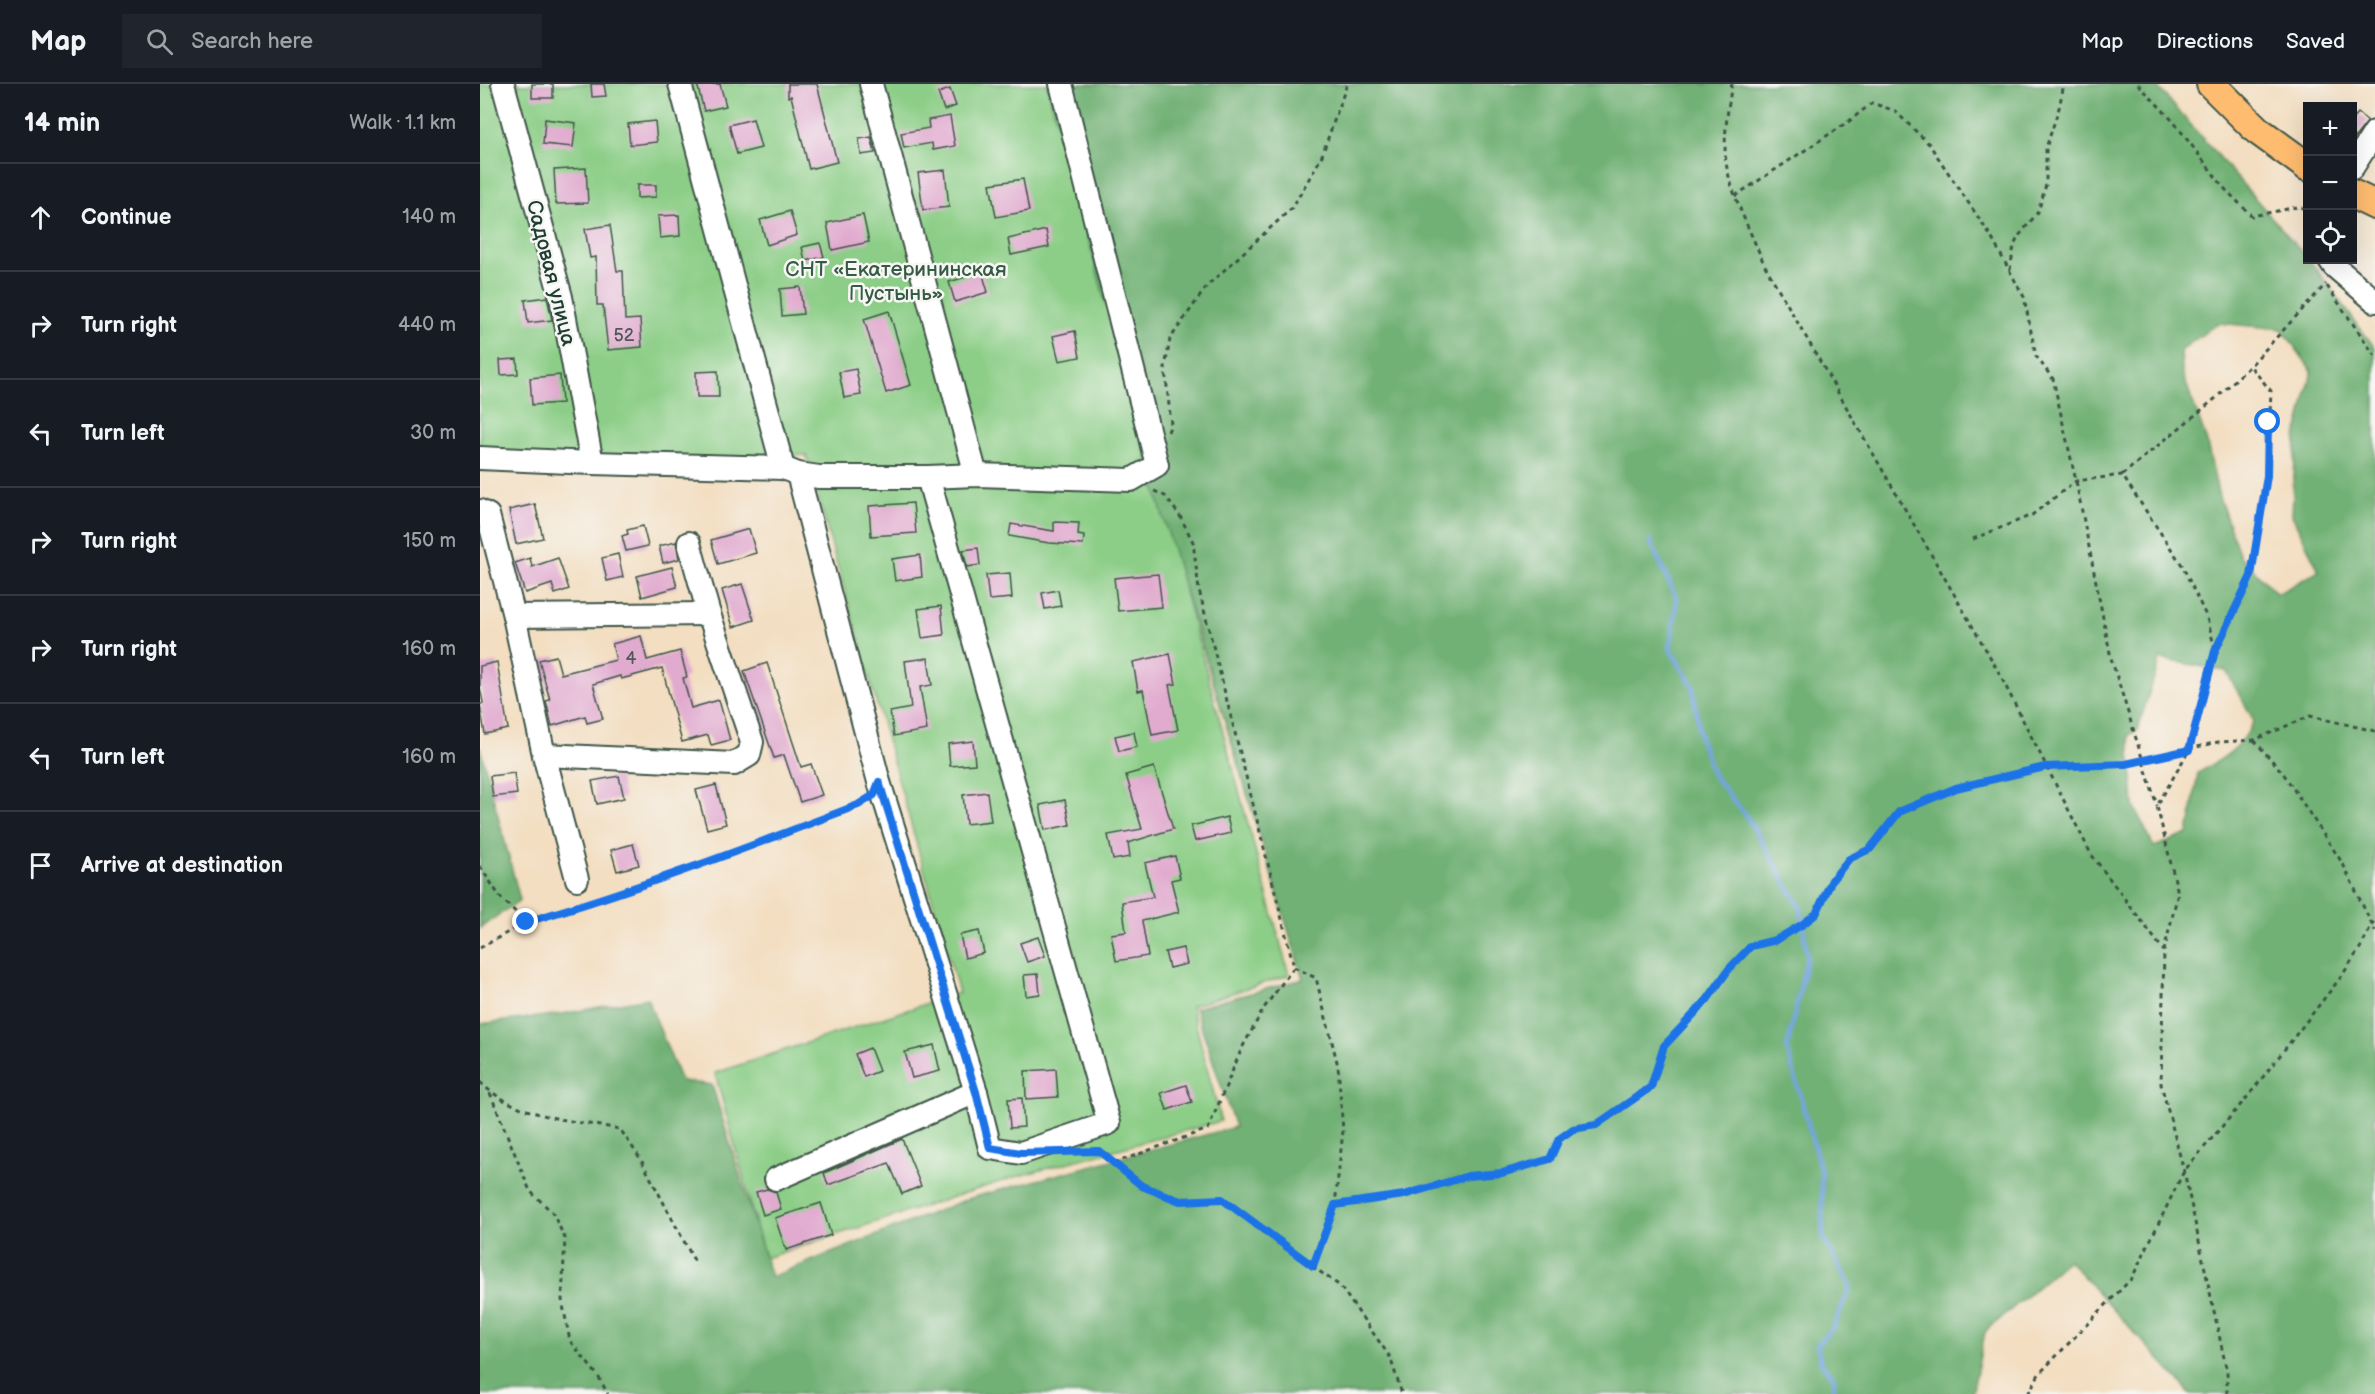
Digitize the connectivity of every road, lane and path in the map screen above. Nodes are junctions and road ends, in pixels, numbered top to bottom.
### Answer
1 (503, 84) edge
2 (680, 84) edge
3 (871, 84) edge
4 (1061, 84) edge
5 (1347, 84) edge
6 (1732, 84) edge
7 (2064, 84) edge
8 (2138, 84) edge
9 (2211, 84) edge
10 (2375, 132) edge
11 (2357, 160) edge
12 (2303, 164) edge
13 (1735, 196) junction
14 (2357, 196) edge
15 (2375, 205) edge
16 (2303, 208) edge
17 (2330, 270) edge
18 (2010, 272) junction
19 (2372, 299) edge
20 (2375, 356) edge
21 (2250, 366) junction
22 (1168, 434) dead end
23 (480, 458) edge
24 (592, 464) junction
25 (790, 471) junction
26 (976, 475) junction
27 (2122, 475) junction
28 (928, 477) junction
29 (1131, 480) junction
30 (2076, 481) junction
31 (480, 511) edge
32 (1973, 539) dead end
33 (689, 543) dead end
34 (710, 614) junction
35 (514, 616) junction
36 (2215, 651) junction
37 (2375, 731) edge
38 (2254, 740) junction
39 (2189, 750) junction
40 (544, 755) junction
41 (2142, 760) junction
42 (2045, 767) junction
43 (879, 782) junction
44 (2157, 806) junction
45 (480, 866) edge
46 (577, 879) dead end
47 (2375, 920) edge
48 (526, 922) junction
49 (2371, 924) junction
50 (2375, 931) edge
51 (480, 948) edge
52 (2164, 951) junction
53 (1294, 967) junction
54 (480, 1082) edge
55 (976, 1092) junction
56 (490, 1093) junction
57 (1088, 1151) dead end
58 (1114, 1163) junction
59 (2184, 1171) junction
60 (777, 1179) dead end
61 (1335, 1205) junction
62 (696, 1264) dead end
63 (1313, 1266) junction
64 (608, 1394) edge
65 (1402, 1394) edge
66 (2028, 1394) edge
67 (2227, 1394) edge

1 - 24 street, Садовая улица
2 - 25 street
3 - 26 street
4 - 29 street
5 - 22 path
6 - 13 path
7 - 18 path
8 - 16 path
9 - 12 main road
10 - 11 street
13 - 18 path
13 - 42 path
14 - 15 main road
17 - 19 street
17 - 20 path
17 - 21 path
18 - 30 path
21 - 27 path
21 - 36 path
23 - 24 street
24 - 25 street
25 - 28 street
25 - 43 street
26 - 28 street
26 - 29 street
27 - 30 path
27 - 36 path
28 - 55 street
29 - 53 path
30 - 32 path
30 - 41 path
31 - 35 street
33 - 34 street
34 - 35 street
34 - 40 street
35 - 40 street
36 - 39 path
37 - 38 path
38 - 39 path
38 - 49 path
39 - 41 path
39 - 44 path
40 - 46 street
41 - 42 path
41 - 44 path
42 - 52 path
42 - 61 path
43 - 48 path
43 - 55 street
44 - 52 path
45 - 48 path
47 - 49 path
48 - 51 path
49 - 50 path
49 - 59 path
52 - 59 path
53 - 58 path
53 - 61 path
54 - 56 path
55 - 60 street
56 - 62 path
56 - 64 path
57 - 58 path
58 - 63 path
59 - 66 path
59 - 67 path
61 - 63 path
63 - 65 path

